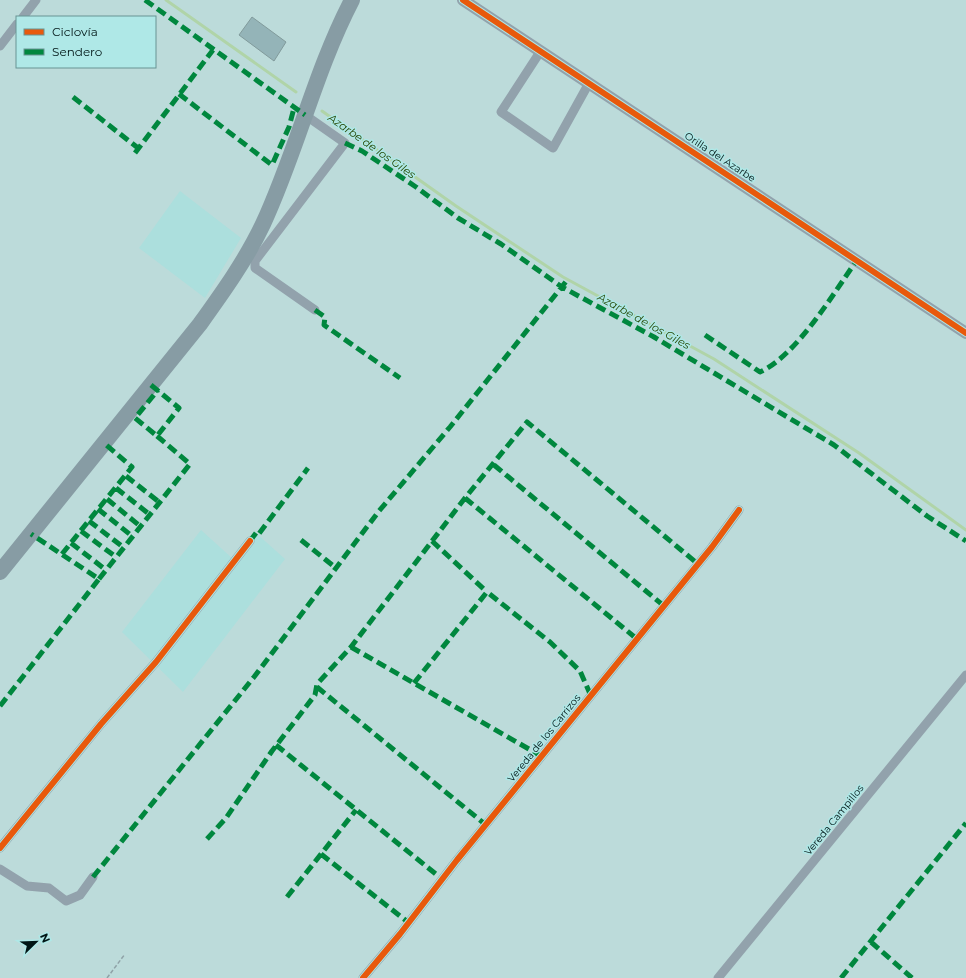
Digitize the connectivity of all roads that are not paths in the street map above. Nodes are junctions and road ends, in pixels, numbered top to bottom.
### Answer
1 (36, 0) edge
2 (352, 0) edge
3 (463, 0) edge
4 (24, 16) edge
5 (16, 25) edge
6 (0, 46) edge
7 (540, 52) junction
8 (588, 83) junction
9 (305, 115) junction
10 (315, 310) dead end
11 (966, 333) edge
12 (739, 510) dead end
13 (250, 541) dead end
14 (0, 572) edge
15 (966, 675) edge
16 (0, 848) edge
17 (0, 869) edge
18 (93, 877) dead end
19 (363, 978) edge
20 (718, 978) edge

1 - 4 street
2 - 9 highway
3 - 7 street, Orilla del Azarbe
5 - 6 street
7 - 8 street, Orilla del Azarbe
7 - 8 street
8 - 11 street, Orilla del Azarbe
9 - 10 street
9 - 14 highway
12 - 19 street, Vereda de los Carrizos
13 - 16 street
15 - 20 street, Vereda Campillos
17 - 18 street

